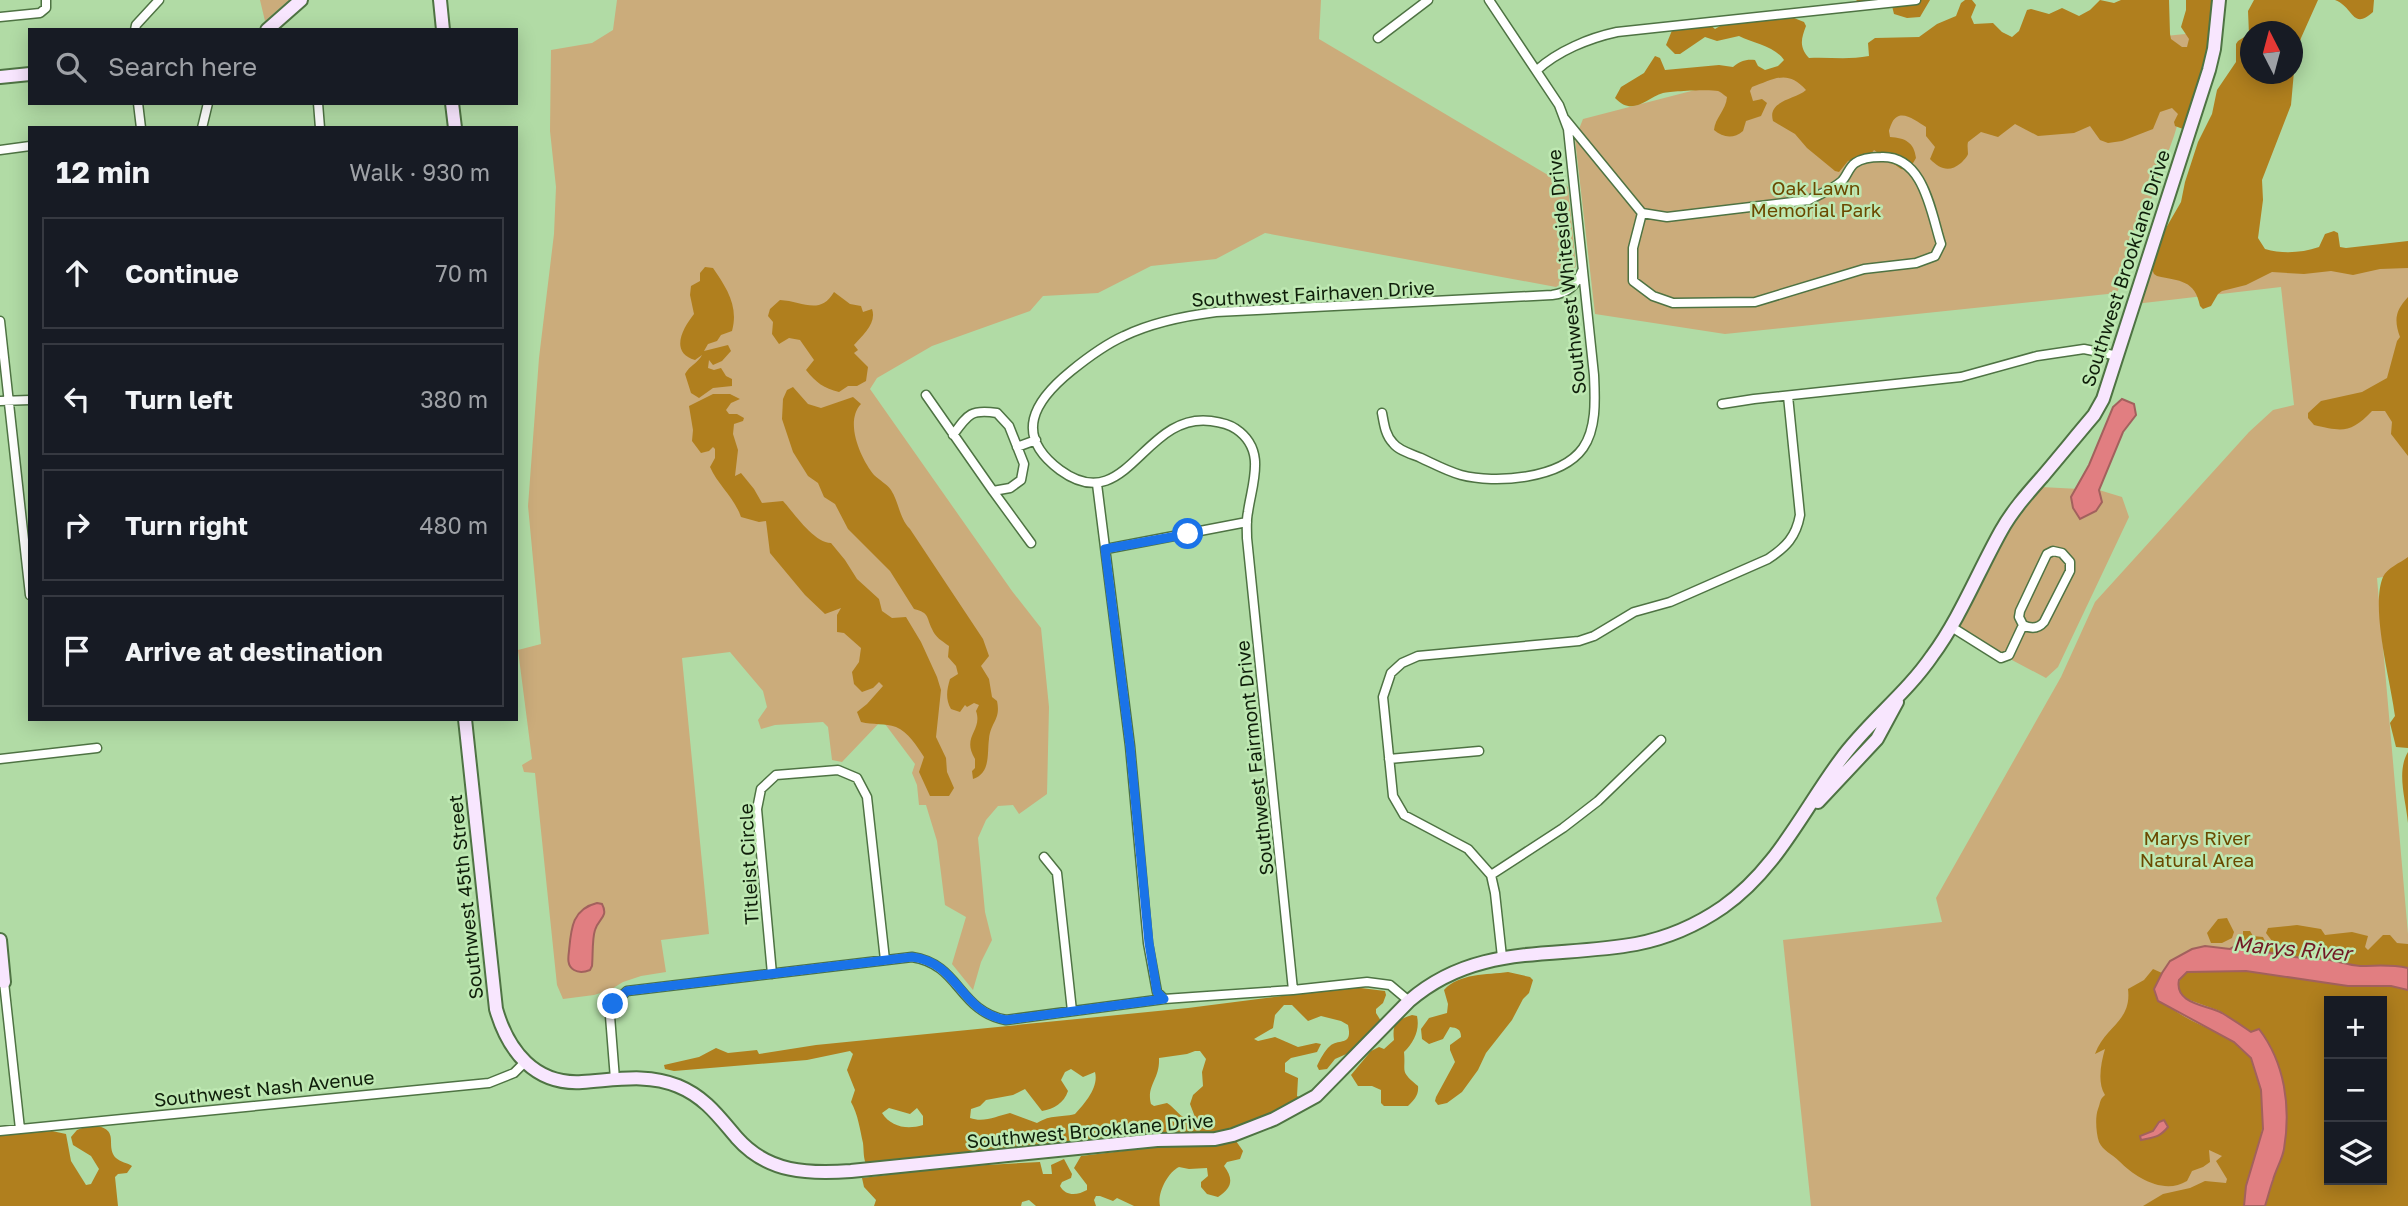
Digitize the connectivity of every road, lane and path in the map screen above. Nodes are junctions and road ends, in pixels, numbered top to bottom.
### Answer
1 (46, 0) edge
2 (159, 0) edge
3 (301, 0) edge
4 (440, 0) edge
5 (1427, 0) edge
6 (1489, 0) edge
7 (1916, 0) edge
8 (2219, 0) edge
9 (0, 17) edge
10 (135, 28) edge
11 (269, 28) edge
12 (443, 28) edge
13 (1378, 38) dead end
14 (1536, 70) junction
15 (28, 74) edge
16 (0, 77) edge
17 (138, 105) edge
18 (208, 105) edge
19 (318, 105) edge
20 (452, 105) edge
21 (1565, 119) junction
22 (141, 126) edge
23 (202, 126) edge
24 (320, 126) edge
25 (455, 126) edge
26 (28, 146) edge
27 (0, 150) edge
28 (1642, 212) junction
29 (1582, 271) junction
30 (0, 321) edge
31 (2118, 356) junction
32 (926, 395) dead end
33 (1788, 396) junction
34 (28, 400) edge
35 (4, 401) edge
36 (1722, 404) dead end
37 (1382, 413) dead end
38 (953, 435) junction
39 (1036, 440) junction
40 (1017, 447) junction
41 (1097, 484) junction
42 (993, 491) junction
43 (1247, 522) junction
44 (1031, 543) dead end
45 (1105, 549) junction
46 (28, 579) edge
47 (2023, 625) junction
48 (1950, 626) junction
49 (465, 721) edge
50 (1661, 740) dead end
51 (97, 748) dead end
52 (1479, 751) dead end
53 (0, 759) edge
54 (1389, 759) junction
55 (1044, 857) dead end
56 (1491, 875) junction
57 (0, 940) edge
58 (1502, 957) junction
59 (885, 960) junction
60 (772, 974) junction
61 (5, 982) joint
62 (1293, 990) junction
63 (1164, 999) junction
64 (1409, 1001) junction
65 (1072, 1011) junction
66 (525, 1062) junction
67 (615, 1079) junction
68 (20, 1129) junction
69 (0, 1131) edge

1 - 9 street
2 - 10 street
3 - 11 street
4 - 12 street
5 - 13 street
6 - 14 street, Southwest Whiteside Drive
7 - 14 street
8 - 31 street, Southwest Brooklane Drive
14 - 21 street, Southwest Whiteside Drive
15 - 16 street
17 - 22 street
18 - 23 street
19 - 24 street
20 - 25 street
21 - 28 street
21 - 29 street, Southwest Whiteside Drive
26 - 27 street
28 - 28 street
29 - 37 street, Southwest Whiteside Drive
29 - 39 street, Southwest Fairhaven Drive
30 - 35 street
31 - 33 street
31 - 48 street, Southwest Brooklane Drive
32 - 38 street
33 - 36 street
33 - 54 street
34 - 35 street
35 - 46 street
38 - 40 street
38 - 42 street
39 - 40 street
39 - 41 street
40 - 42 street
41 - 43 street
41 - 45 street
42 - 44 street
43 - 45 street
43 - 62 street, Southwest Fairmont Drive
45 - 63 street
47 - 47 street
47 - 48 street
48 - 58 street, Southwest Brooklane Drive
49 - 66 street, Southwest 45th Street
50 - 56 street
51 - 53 street
52 - 54 street
54 - 56 street
55 - 65 street
56 - 58 street
57 - 61 street
58 - 64 street, Southwest Brooklane Drive
59 - 60 street
59 - 60 street, Titleist Circle
59 - 65 street
60 - 67 street
61 - 68 street
62 - 63 street
62 - 64 street
63 - 65 street
64 - 67 street, Southwest Brooklane Drive
66 - 67 street, Southwest Brooklane Drive
66 - 68 street, Southwest Nash Avenue
68 - 69 street, Southwest Nash Avenue

